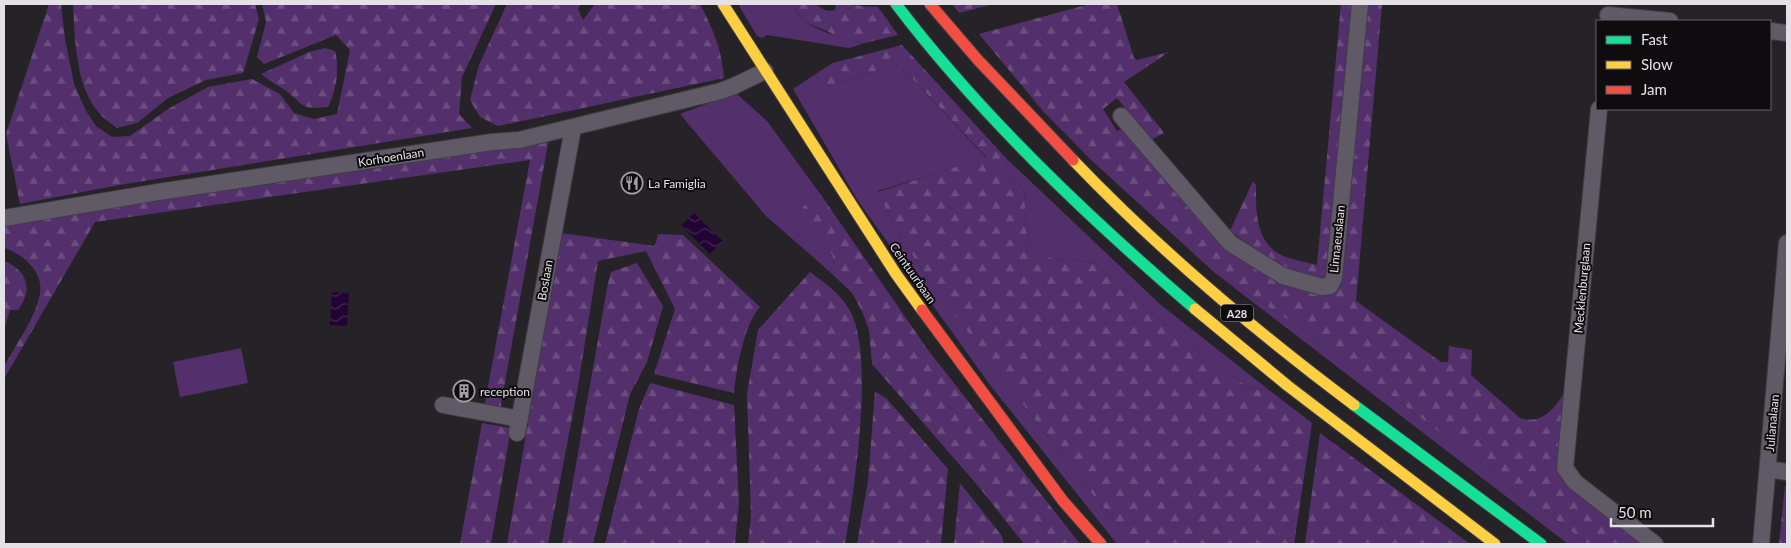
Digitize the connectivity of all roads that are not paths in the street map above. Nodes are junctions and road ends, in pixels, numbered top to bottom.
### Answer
1 (723, 4) edge
2 (896, 4) edge
3 (931, 4) edge
4 (1360, 4) edge
5 (1608, 13) edge
6 (1662, 20) edge
7 (1771, 31) edge
8 (1787, 33) edge
9 (765, 70) junction
10 (1599, 110) edge
11 (1121, 116) dead end
12 (573, 128) junction
13 (7, 217) edge
14 (1787, 242) edge
15 (443, 405) dead end
16 (1768, 469) junction
17 (1787, 472) edge
18 (1101, 544) edge
19 (1495, 544) edge
20 (1541, 544) edge
21 (1656, 544) edge
22 (1762, 544) edge

1 - 9 main road, Ceintuurbaan
2 - 19 main road, A28
3 - 20 main road, A28
4 - 11 street, Linnaeuslaan
5 - 6 street
7 - 8 street
9 - 12 street, Korhoenlaan
9 - 18 main road, Ceintuurbaan
10 - 21 street, Mecklenburglaan
12 - 13 street, Korhoenlaan
12 - 15 street, Boslaan
14 - 16 street, Julianalaan
16 - 17 street
16 - 22 street, Julianalaan

